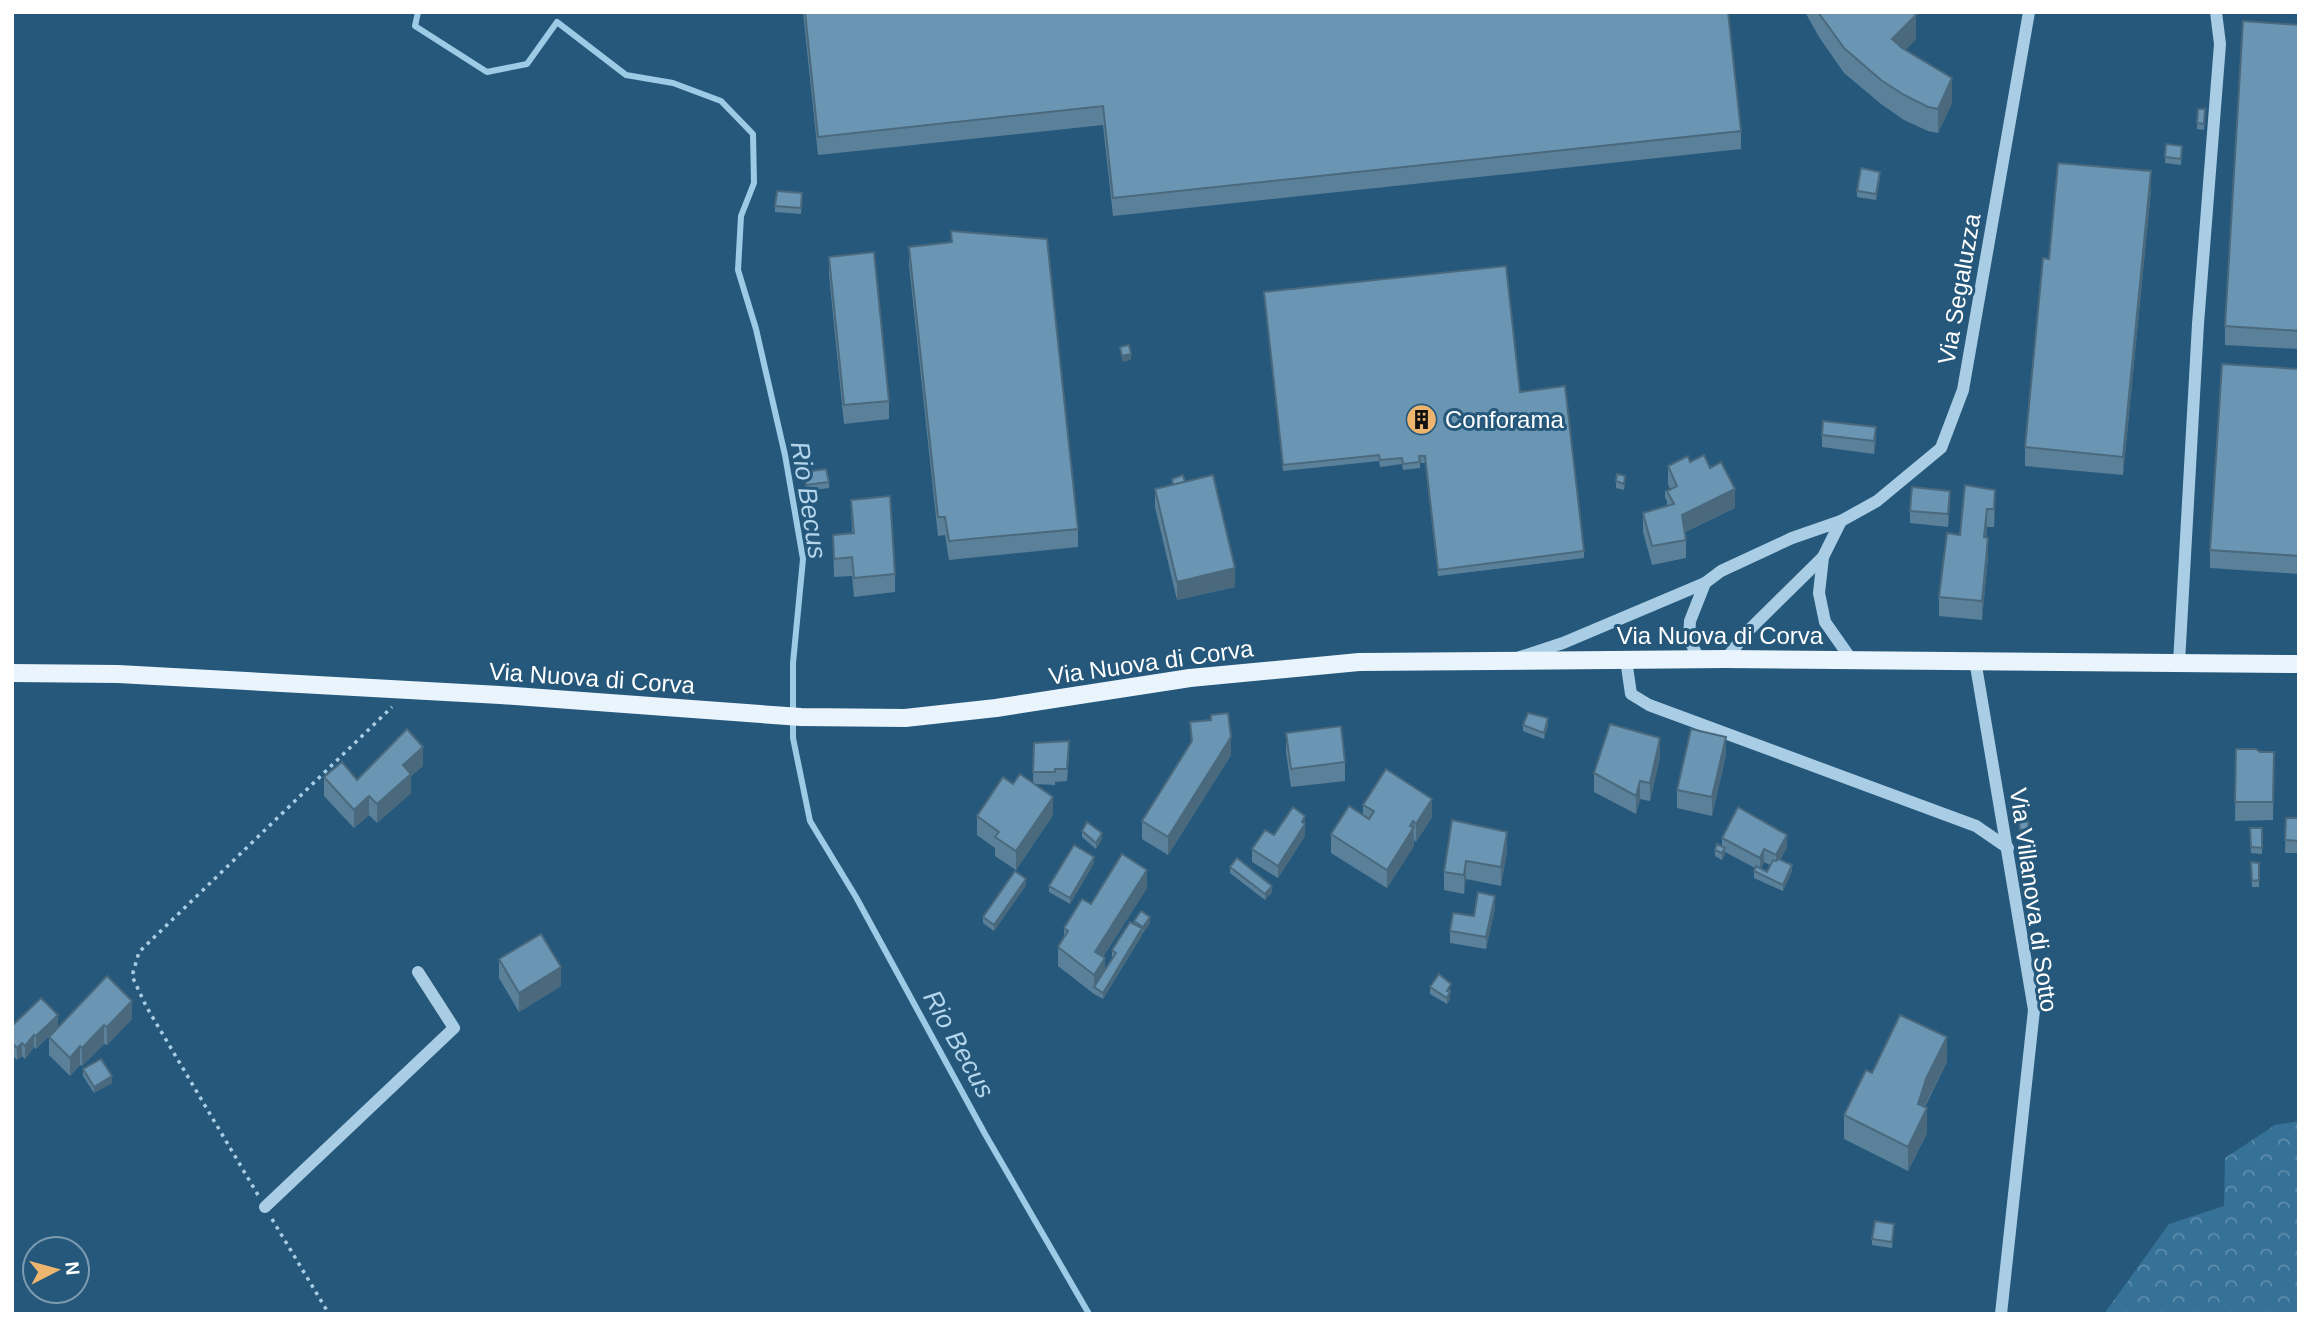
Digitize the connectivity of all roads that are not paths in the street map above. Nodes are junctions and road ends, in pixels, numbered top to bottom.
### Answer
1 (2029, 12) edge
2 (2216, 12) edge
3 (1841, 521) junction
4 (1823, 557) junction
5 (1705, 583) junction
6 (1699, 659) junction
7 (1726, 659) junction
8 (1851, 659) junction
9 (1626, 660) junction
10 (1975, 660) junction
11 (1508, 661) junction
12 (2179, 663) junction
13 (2299, 664) edge
14 (12, 673) edge
15 (2008, 848) junction
16 (418, 972) dead end
17 (265, 1207) road end
18 (2001, 1314) edge

1 - 3 street, Via Segaluzza
2 - 12 street
3 - 4 street
3 - 5 street, Via Segaluzza
4 - 7 street
4 - 8 street
5 - 6 street
5 - 11 street, Via Segaluzza
6 - 7 main road, Via Nuova di Corva
6 - 9 main road, Via Nuova di Corva
7 - 8 main road, Via Nuova di Corva
8 - 10 main road, Via Nuova di Corva
9 - 11 main road, Via Nuova di Corva
9 - 15 street
10 - 12 main road, Via Nuova di Corva
10 - 15 street, Via Villanova di Sotto
11 - 14 main road, Via Nuova di Corva
12 - 13 main road, Via Nuova di Corva
15 - 18 street, Via Villanova di Sotto
16 - 17 street

